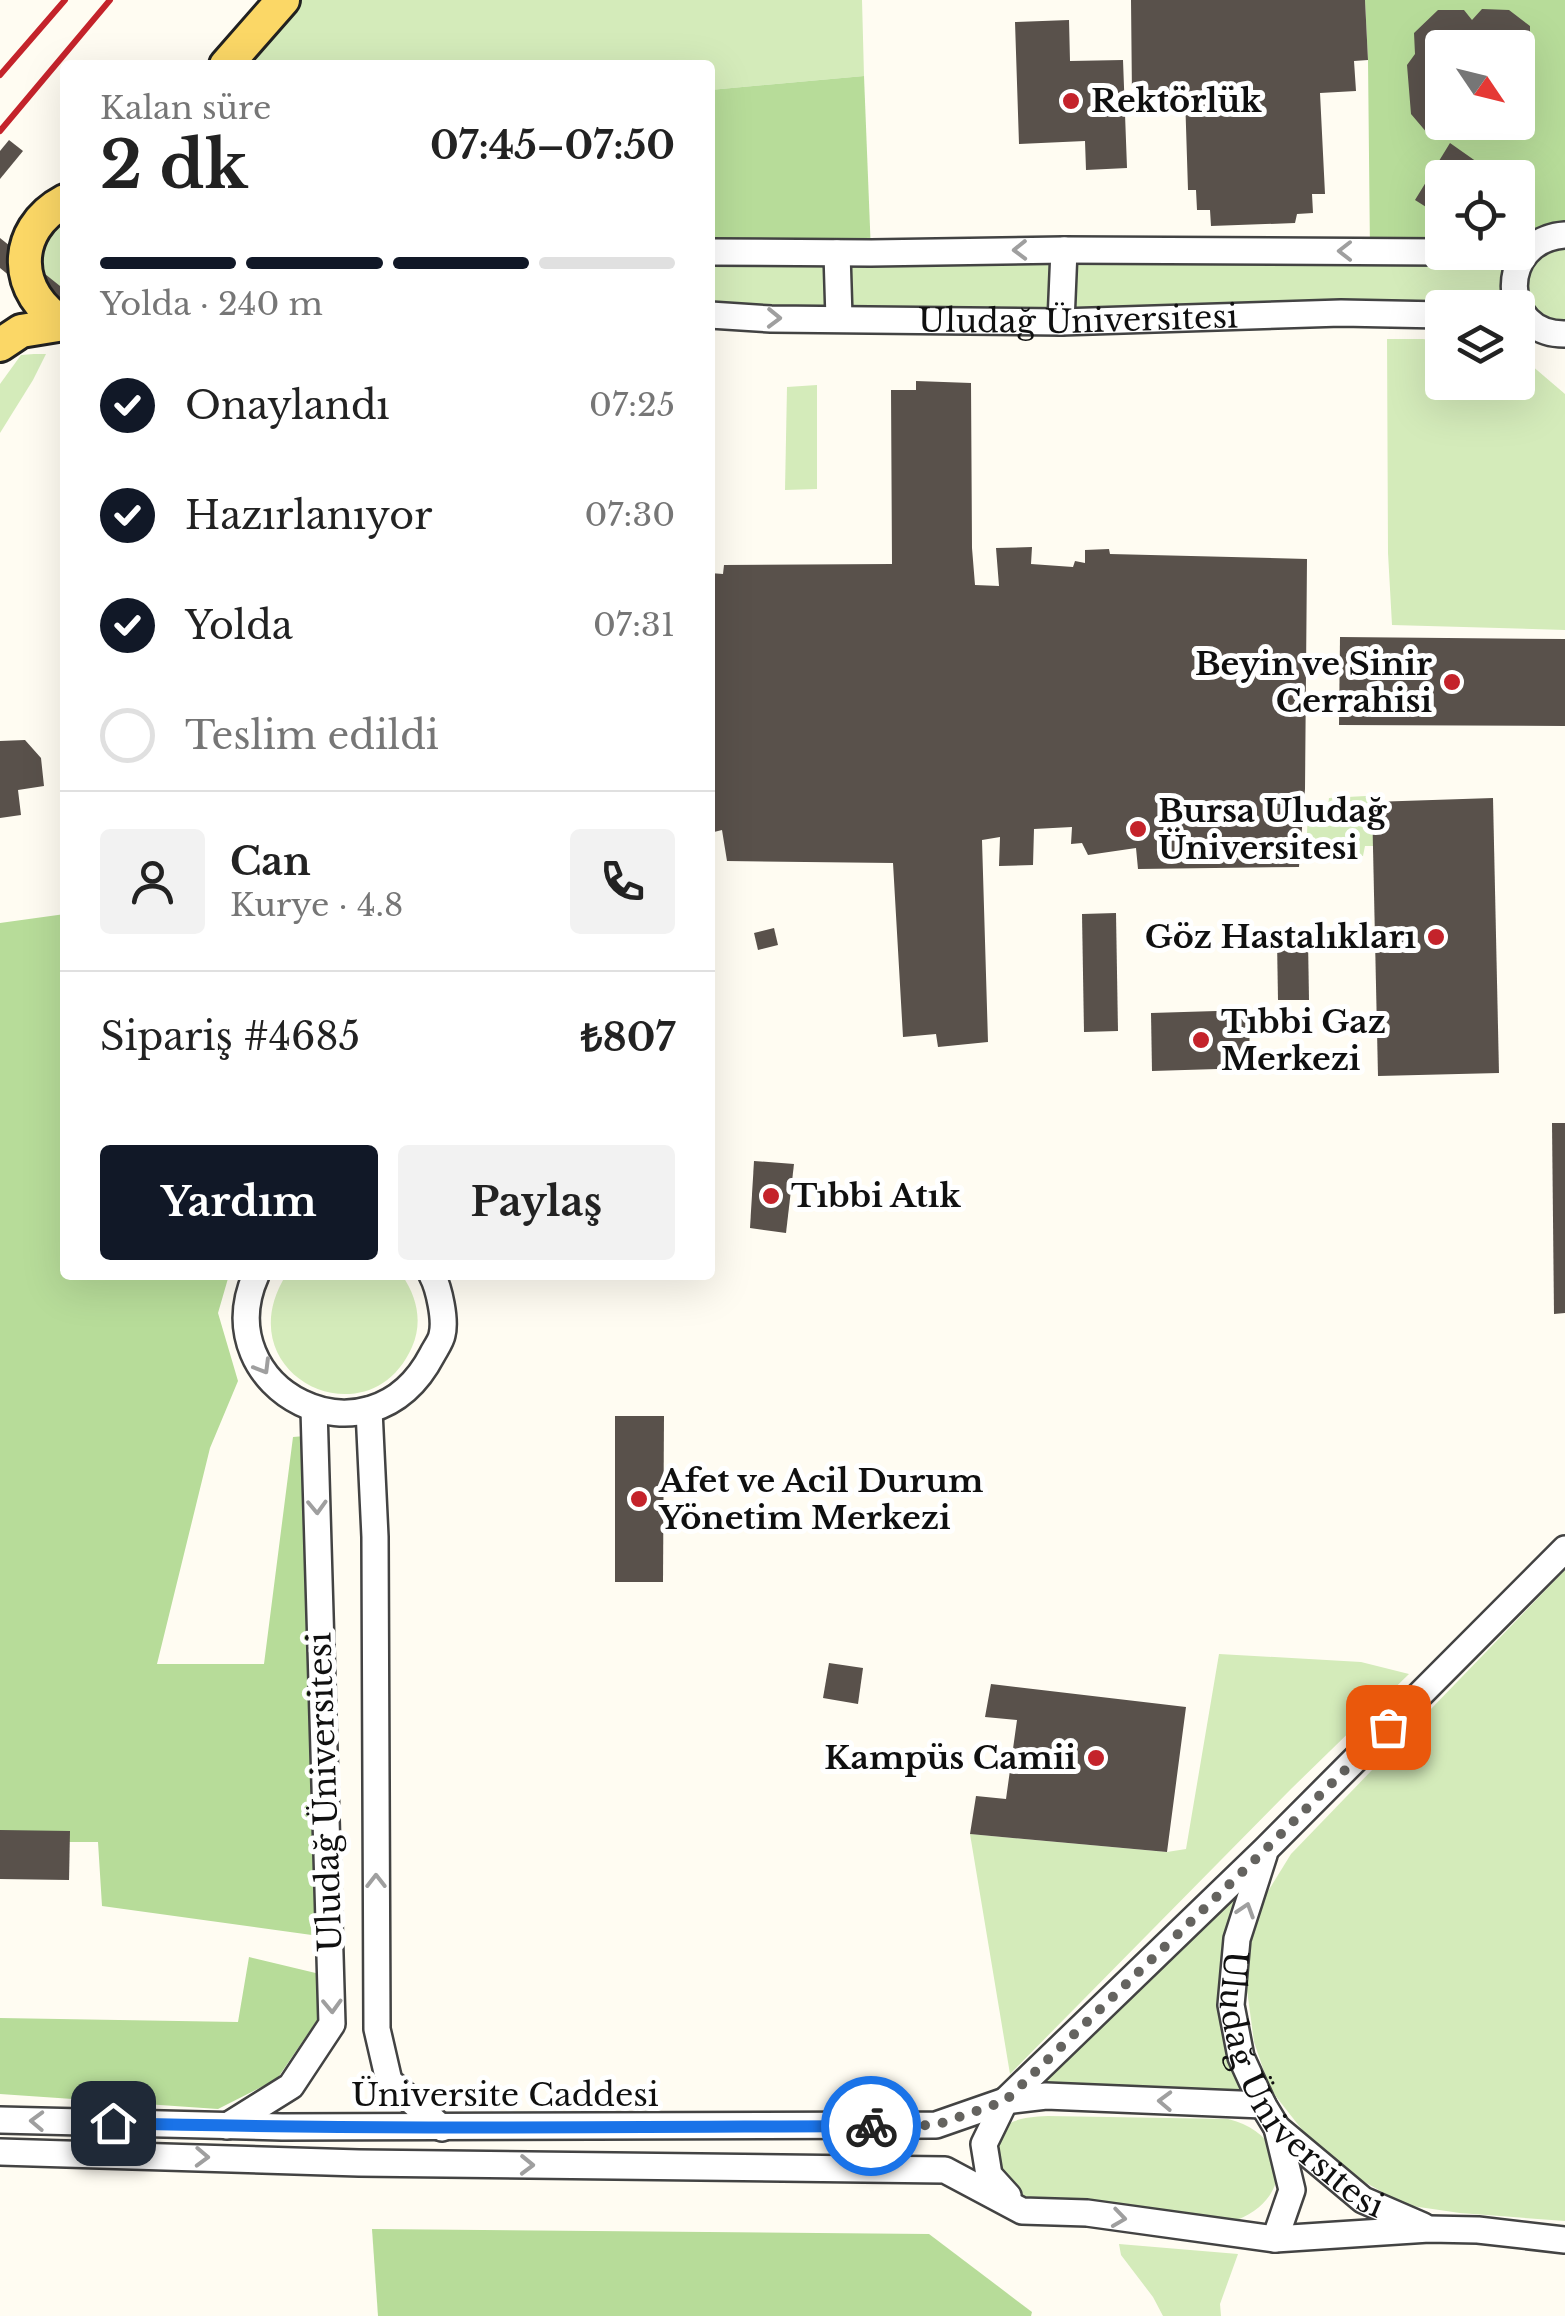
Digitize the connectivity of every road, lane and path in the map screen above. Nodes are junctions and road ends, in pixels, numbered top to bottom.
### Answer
1 (283, 0) edge
2 (230, 60) edge
3 (60, 204) edge
4 (1564, 234) edge
5 (1535, 244) edge
6 (1064, 250) junction
7 (715, 252) edge
8 (838, 252) junction
9 (1425, 252) edge
10 (25, 271) junction
11 (0, 295) edge
12 (715, 315) edge
13 (1425, 315) edge
14 (839, 318) junction
15 (60, 322) edge
16 (1062, 322) junction
17 (60, 325) edge
18 (1535, 327) edge
19 (1562, 338) edge
20 (0, 344) edge
21 (254, 1280) edge
22 (434, 1280) edge
23 (314, 1409) junction
24 (369, 1410) junction
25 (1565, 1549) edge
26 (1265, 1850) junction
27 (1005, 2101) junction
28 (1263, 2105) junction
29 (0, 2120) edge
30 (226, 2126) junction
31 (442, 2128) junction
32 (1277, 2128) junction
33 (0, 2152) edge
34 (1022, 2211) junction
35 (1429, 2228) junction
36 (1275, 2239) junction
37 (1565, 2240) edge

1 - 2 main road
3 - 10 main road
4 - 5 street
6 -> 8 street, Uludağ Üniversitesi
9 -> 6 street, Uludağ Üniversitesi
6 - 16 street
7 - 8 street, Uludağ Üniversitesi
8 - 14 street
10 - 11 main road
10 - 15 main road
12 -> 14 street, Uludağ Üniversitesi
13 - 16 street, Uludağ Üniversitesi
14 - 16 street, Uludağ Üniversitesi
17 - 20 main road
18 - 19 street
21 -> 23 street
22 - 24 street
23 - 24 street
23 -> 30 street, Uludağ Üniversitesi
31 -> 24 street, Uludağ Üniversitesi
25 - 26 street, Uludağ Üniversitesi
26 - 27 street
28 -> 26 street, Uludağ Üniversitesi
28 -> 27 street
27 - 31 street, Üniversite Caddesi
27 - 34 street
28 - 32 street, Uludağ Üniversitesi
30 -> 29 street, Üniversite Caddesi
30 - 31 street, Üniversite Caddesi
32 - 35 street, Uludağ Üniversitesi
32 - 36 street
33 -> 34 street, Üniversite Caddesi
34 -> 36 street, Uludağ Üniversitesi
35 - 36 street, Uludağ Üniversitesi
35 - 37 street, Uludağ Üniversitesi

